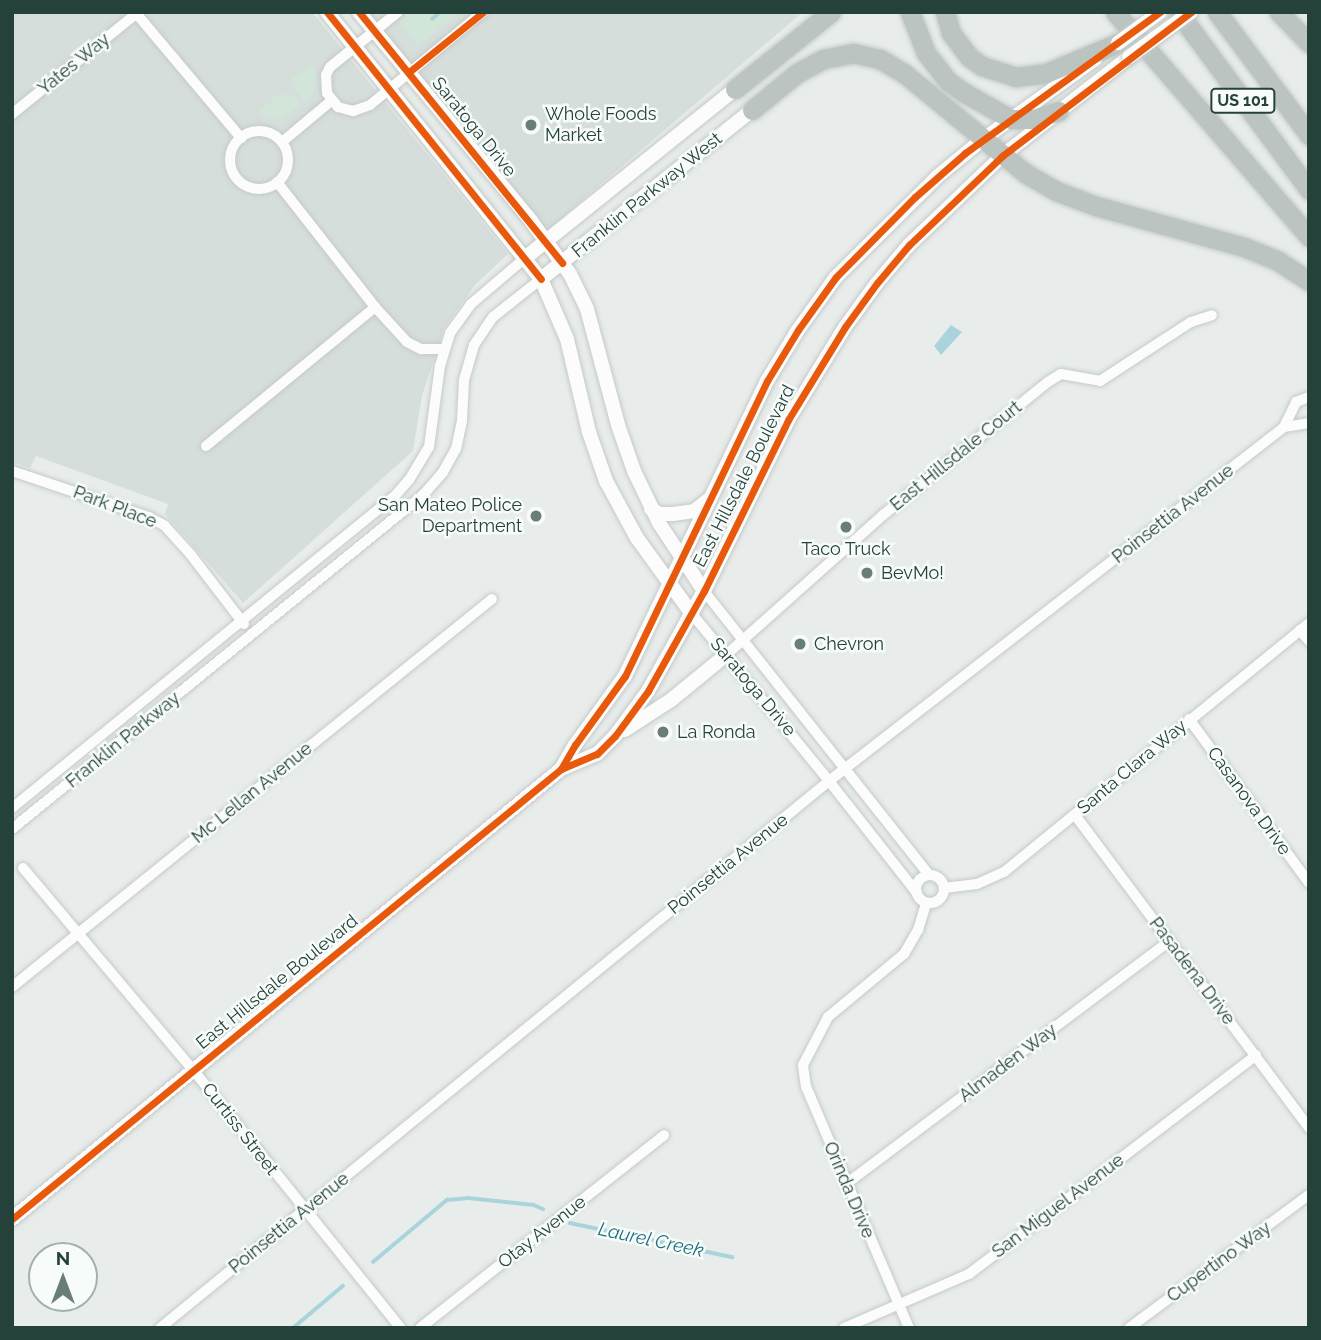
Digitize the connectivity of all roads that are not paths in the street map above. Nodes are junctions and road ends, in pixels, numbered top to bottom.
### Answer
1 (327, 12) edge
2 (359, 12) edge
3 (398, 12) edge
4 (483, 12) edge
5 (831, 12) edge
6 (910, 12) edge
7 (946, 12) edge
8 (1115, 12) edge
9 (1160, 12) edge
10 (1178, 12) edge
11 (1191, 12) edge
12 (1217, 12) edge
13 (1279, 12) edge
14 (135, 13) edge
15 (374, 31) junction
16 (1309, 43) edge
17 (354, 46) junction
18 (1124, 50) junction
19 (409, 72) junction
20 (735, 89) joint
21 (388, 90) junction
22 (331, 101) junction
23 (752, 110) joint
24 (1059, 111) junction
25 (12, 114) edge
26 (1011, 119) junction
27 (1309, 135) edge
28 (240, 138) junction
29 (982, 140) junction
30 (282, 142) junction
31 (1002, 156) junction
32 (277, 182) junction
33 (1309, 191) edge
34 (1309, 237) edge
35 (546, 241) junction
36 (526, 258) junction
37 (562, 263) junction
38 (541, 279) junction
39 (1309, 281) edge
40 (375, 307) junction
41 (1212, 315) dead end
42 (444, 349) junction
43 (1309, 397) edge
44 (1309, 423) edge
45 (1284, 427) junction
46 (206, 446) dead end
47 (12, 471) edge
48 (710, 499) junction
49 (652, 509) junction
50 (682, 559) junction
51 (670, 585) junction
52 (705, 591) junction
53 (492, 599) dead end
54 (692, 614) junction
55 (241, 620) junction
56 (1305, 626) edge
57 (253, 634) junction
58 (223, 635) joint
59 (744, 640) junction
60 (1309, 641) edge
61 (234, 649) joint
62 (726, 655) junction
63 (1189, 719) junction
64 (615, 736) junction
65 (562, 769) junction
66 (845, 769) junction
67 (830, 780) junction
68 (12, 808) edge
69 (1075, 815) junction
70 (12, 829) edge
71 (23, 868) dead end
72 (929, 875) junction
73 (1309, 883) edge
74 (944, 888) junction
75 (917, 893) junction
76 (926, 903) junction
77 (77, 934) junction
78 (1170, 941) junction
79 (12, 987) edge
80 (1256, 1055) junction
81 (194, 1071) junction
82 (1309, 1128) edge
83 (664, 1135) dead end
84 (846, 1184) junction
85 (1309, 1195) edge
86 (305, 1211) junction
87 (12, 1220) edge
88 (898, 1303) junction
89 (160, 1328) edge
90 (401, 1328) edge
91 (420, 1328) edge
92 (844, 1328) edge
93 (909, 1328) edge
94 (1129, 1328) edge

1 - 17 main road, Saratoga Drive
2 - 15 main road, Saratoga Drive
3 - 15 street
4 - 19 street
5 - 20 highway
6 - 26 highway
7 - 18 highway
8 - 34 highway
9 - 18 main road, East Hillsdale Boulevard, bridge
10 - 33 highway, US 101
11 - 18 main road, East Hillsdale Boulevard, bridge
12 - 27 highway, US 101
13 - 16 highway
14 - 25 street, Yates Way
14 - 28 street
15 - 17 street
15 - 19 main road, Saratoga Drive
17 - 21 main road, Saratoga Drive
17 - 22 street
18 - 24 main road, East Hillsdale Boulevard
18 - 26 main road, East Hillsdale Boulevard
19 - 21 street
19 - 35 main road, Saratoga Drive
20 - 35 main road, Franklin Parkway West
21 - 22 street
21 - 36 main road, Saratoga Drive
22 - 30 street
23 - 29 highway
23 - 37 main road, Franklin Parkway West
24 - 26 highway
24 - 31 main road, East Hillsdale Boulevard
26 - 29 main road, East Hillsdale Boulevard
28 - 30 street
28 - 32 street
29 - 31 highway
29 - 48 main road, East Hillsdale Boulevard
30 - 32 street
31 - 39 highway
31 - 52 main road, East Hillsdale Boulevard
32 - 40 street
35 - 36 main road, Franklin Parkway West
35 - 37 main road, Saratoga Drive
36 - 38 main road, Saratoga Drive
36 - 42 street, Franklin Parkway West
37 - 38 main road, Franklin Parkway West
37 - 49 main road, Saratoga Drive
38 - 51 main road, Saratoga Drive
38 - 57 street, Franklin Parkway West
40 - 42 street
40 - 46 street
41 - 59 street, East Hillsdale Court
42 - 55 street, Franklin Parkway West
43 - 45 street
44 - 45 street, Poinsettia Avenue
45 - 66 street, Poinsettia Avenue
47 - 55 street, Park Place
48 - 49 main road
48 - 50 main road, East Hillsdale Boulevard
49 - 50 main road, Saratoga Drive
50 - 51 main road, East Hillsdale Boulevard
50 - 52 main road, Saratoga Drive
51 - 54 main road, Saratoga Drive
51 - 65 main road, East Hillsdale Boulevard
52 - 54 main road, East Hillsdale Boulevard
52 - 59 street, Saratoga Drive
53 - 77 street, Mc Lellan Avenue
54 - 62 street, Saratoga Drive
54 - 64 main road, East Hillsdale Boulevard
55 - 57 street, Park Place
55 - 58 street, Franklin Parkway West
56 - 60 street
56 - 63 street, Santa Clara Way
57 - 61 street, Franklin Parkway West
58 - 68 street, Franklin Parkway
59 - 62 street, East Hillsdale Court
59 - 66 street, Saratoga Drive
61 - 70 street, Franklin Parkway
62 - 64 main road
62 - 67 street, Saratoga Drive
63 - 69 street, Santa Clara Way
63 - 73 street, Casanova Drive
64 - 65 main road, East Hillsdale Boulevard
65 - 81 main road, East Hillsdale Boulevard
66 - 67 street, Poinsettia Avenue
66 - 72 street, Saratoga Drive
67 - 75 street, Saratoga Drive
67 - 86 street, Poinsettia Avenue
69 - 74 street, Santa Clara Way
69 - 78 street, Pasadena Drive
71 - 77 street, Curtiss Street
72 - 74 street
72 - 75 street
74 - 76 street
75 - 76 street
76 - 84 street, Orinda Drive
77 - 79 street, Mc Lellan Avenue
77 - 81 street, Curtiss Street
78 - 80 street, Pasadena Drive
78 - 84 street, Almaden Way
80 - 82 street, Pasadena Drive
80 - 88 street, San Miguel Avenue
81 - 86 street, Curtiss Street
81 - 87 main road, East Hillsdale Boulevard
83 - 91 street, Otay Avenue
84 - 88 street, Orinda Drive
85 - 94 street, Cupertino Way
86 - 89 street, Poinsettia Avenue
86 - 90 street, Curtiss Street
88 - 92 street, San Miguel Avenue
88 - 93 street, Orinda Drive

